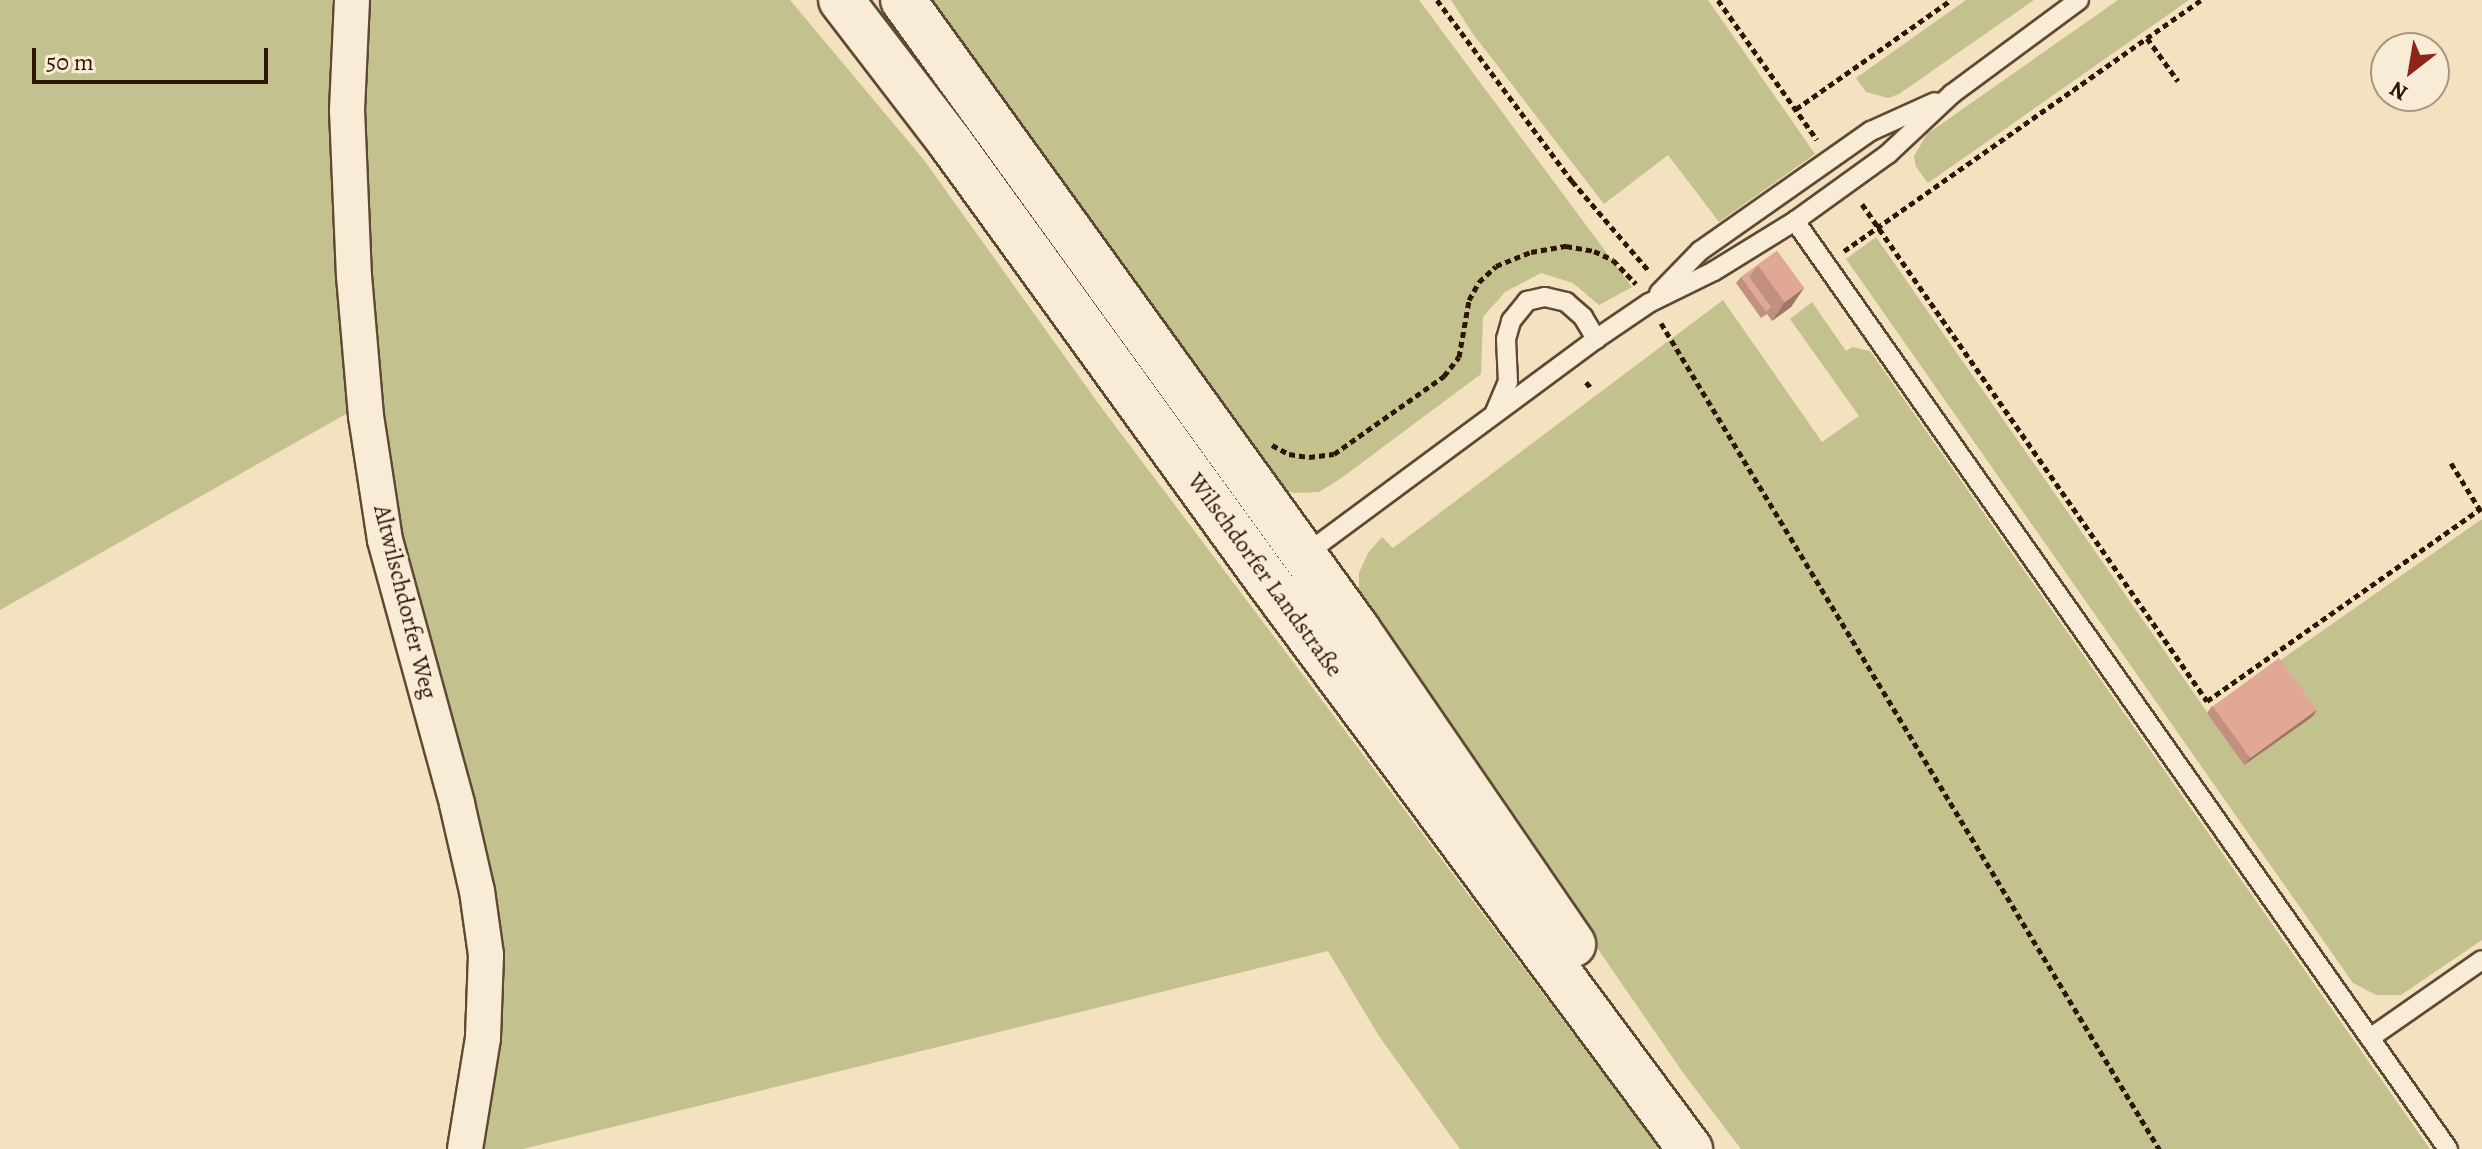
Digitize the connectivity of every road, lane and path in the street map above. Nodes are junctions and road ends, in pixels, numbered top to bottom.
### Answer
1 (352, 0) edge
2 (841, 0) edge
3 (903, 0) edge
4 (1437, 0) edge
5 (1718, 0) edge
6 (1951, 0) edge
7 (2079, 0) edge
8 (2201, 0) edge
9 (2147, 38) junction
10 (2178, 81) dead end
11 (1952, 94) junction
12 (1796, 109) junction
13 (1831, 160) junction
14 (1847, 183) junction
15 (1795, 221) junction
16 (1878, 227) junction
17 (1826, 264) junction
18 (1649, 303) junction
19 (1596, 339) junction
20 (1586, 382) dead end
21 (1591, 388) dead end
22 (1495, 412) junction
23 (1266, 440) dead end
24 (2451, 463) dead end
25 (2481, 509) edge
26 (1285, 568) junction
27 (2482, 960) edge
28 (2370, 1038) junction
29 (465, 1149) edge
30 (1690, 1149) edge
31 (1723, 1149) edge
32 (2159, 1149) edge
33 (2448, 1149) edge

1 - 29 street, Altwilschdorfer Weg
2 - 26 main road, Wilschdorfer Landstraße
3 - 26 main road, Wilschdorfer Landstraße
4 - 18 path
5 - 12 path
6 - 12 path
7 - 11 lane
8 - 9 path
9 - 10 path
9 - 16 path
11 - 13 lane
11 - 14 lane
12 - 13 path
13 - 18 lane
14 - 15 lane
14 - 16 path
15 - 17 lane
15 - 18 lane
16 - 17 path
16 - 25 path
17 - 28 lane
18 - 19 lane
18 - 23 path
18 - 32 path
19 - 22 lane
19 - 22 lane
20 - 21 path
22 - 26 lane
24 - 25 path
26 - 30 main road, Wilschdorfer Landstraße
26 - 31 main road, Wilschdorfer Landstraße
27 - 28 lane
28 - 33 lane

